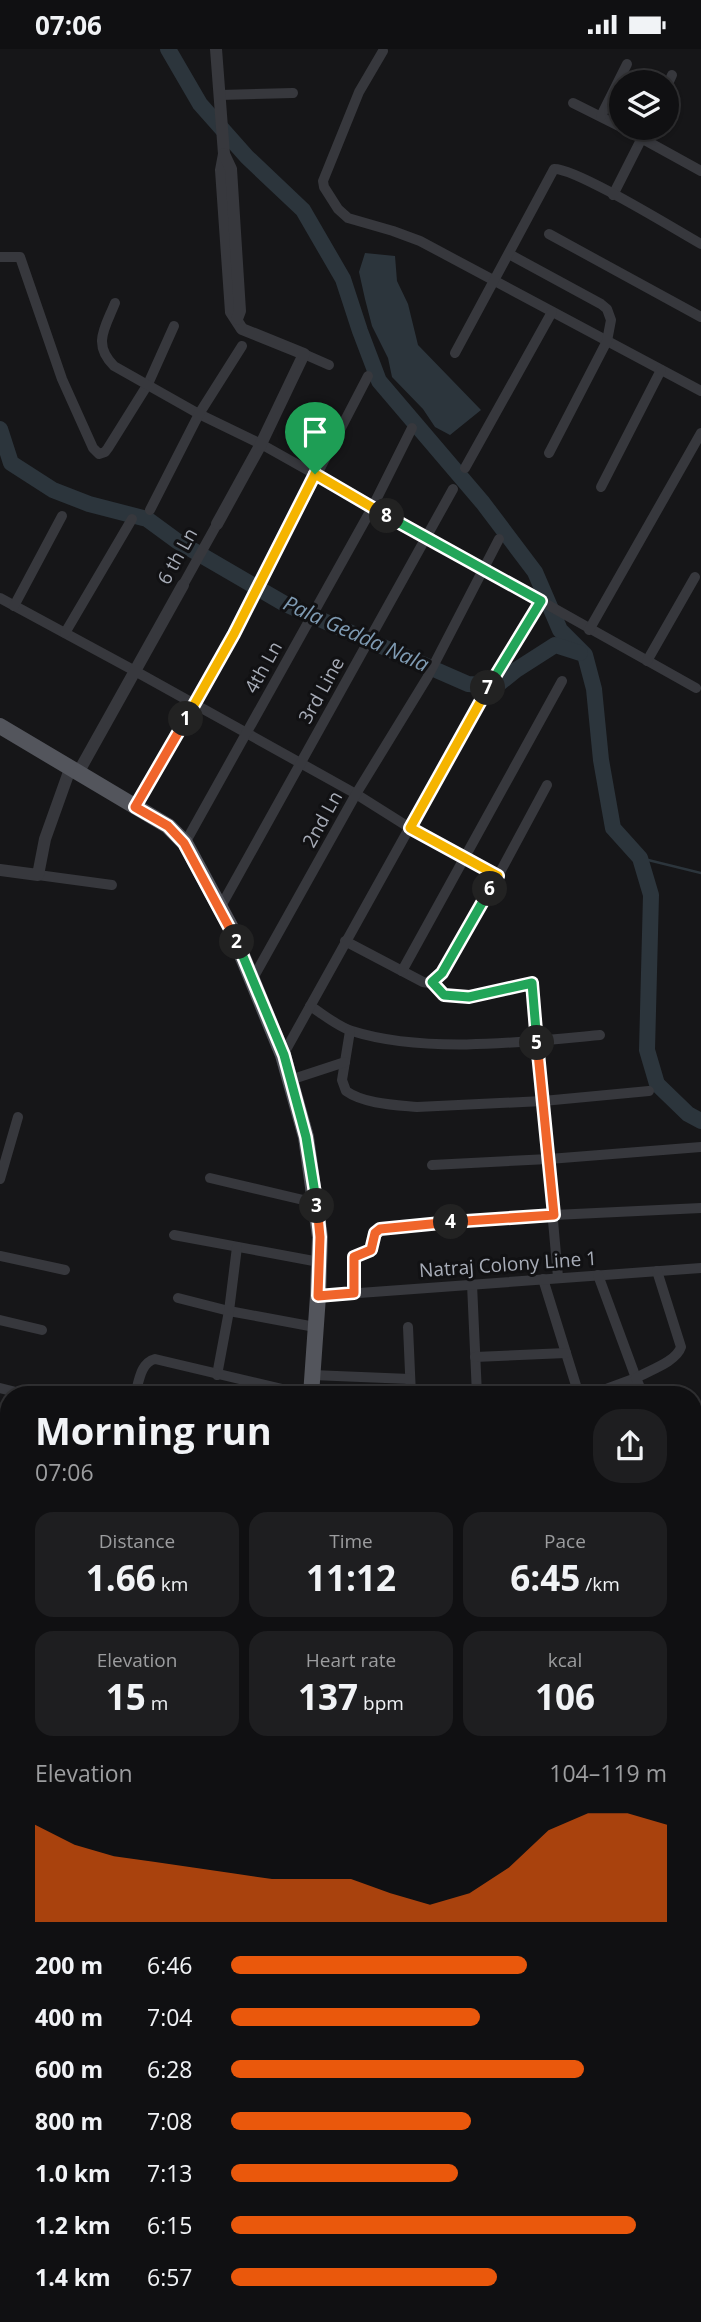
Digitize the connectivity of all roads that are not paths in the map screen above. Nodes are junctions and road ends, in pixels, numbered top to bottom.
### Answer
1 (216, 49) edge
2 (383, 51) dead end
3 (627, 64) dead end
4 (292, 93) dead end
5 (220, 95) junction
6 (573, 103) dead end
7 (601, 116) junction
8 (609, 120) edge
9 (641, 140) edge
10 (655, 140) edge
11 (701, 171) edge
12 (613, 195) junction
13 (549, 234) dead end
14 (701, 244) edge
15 (509, 254) junction
16 (0, 257) edge
17 (495, 281) junction
18 (115, 303) dead end
19 (552, 312) junction
20 (701, 317) edge
21 (174, 326) dead end
22 (607, 341) junction
23 (242, 346) dead end
24 (455, 353) dead end
25 (304, 354) junction
26 (329, 365) dead end
27 (661, 370) junction
28 (368, 376) dead end
29 (148, 384) junction
30 (701, 391) edge
31 (199, 414) junction
32 (412, 428) dead end
33 (701, 433) edge
34 (261, 445) junction
35 (549, 453) dead end
36 (465, 468) dead end
37 (315, 474) junction
38 (601, 487) dead end
39 (453, 489) dead end
40 (372, 508) junction
41 (150, 510) dead end
42 (62, 516) dead end
43 (132, 519) dead end
44 (217, 524) joint
45 (426, 537) junction
46 (499, 539) dead end
47 (483, 570) junction
48 (695, 577) dead end
49 (183, 585) joint
50 (0, 599) edge
51 (541, 601) junction
52 (14, 606) junction
53 (589, 630) junction
54 (65, 633) junction
55 (647, 661) junction
56 (135, 671) junction
57 (562, 681) dead end
58 (696, 688) dead end
59 (194, 704) junction
60 (0, 726) edge
61 (246, 733) junction
62 (301, 763) junction
63 (74, 771) junction
64 (547, 785) dead end
65 (356, 794) junction
66 (135, 807) junction
67 (410, 828) junction
68 (184, 843) junction
69 (464, 857) junction
70 (0, 870) edge
71 (38, 875) junction
72 (498, 876) junction
73 (112, 885) dead end
74 (220, 908) junction
75 (345, 941) junction
76 (402, 971) junction
77 (252, 980) junction
78 (432, 982) junction
79 (310, 1006) junction
80 (350, 1031) junction
81 (600, 1035) dead end
82 (537, 1041) junction
83 (284, 1055) junction
84 (345, 1062) junction
85 (290, 1080) junction
86 (649, 1091) dead end
87 (543, 1101) junction
88 (18, 1117) dead end
89 (701, 1147) edge
90 (549, 1159) junction
91 (432, 1165) dead end
92 (210, 1178) dead end
93 (0, 1179) edge
94 (316, 1203) junction
95 (701, 1207) edge
96 (554, 1215) junction
97 (174, 1235) dead end
98 (237, 1247) junction
99 (0, 1256) edge
100 (319, 1262) junction
101 (701, 1268) edge
102 (65, 1270) dead end
103 (657, 1271) junction
104 (598, 1275) junction
105 (558, 1277) junction
106 (543, 1279) junction
107 (472, 1284) junction
108 (354, 1293) junction
109 (318, 1296) junction
110 (178, 1298) dead end
111 (229, 1311) junction
112 (0, 1320) edge
113 (315, 1327) junction
114 (408, 1327) dead end
115 (42, 1331) dead end
116 (566, 1353) junction
117 (475, 1357) junction
118 (217, 1375) junction
119 (312, 1375) junction
120 (636, 1378) junction
121 (410, 1379) junction
122 (138, 1386) edge
123 (268, 1386) edge
124 (310, 1386) edge
125 (410, 1386) edge
126 (477, 1386) edge
127 (576, 1386) edge
128 (614, 1386) edge
129 (639, 1386) edge

1 - 5 street
2 - 17 street
3 - 7 street
4 - 5 street
5 - 25 street
6 - 7 street
7 - 8 street
9 - 12 street
10 - 11 street
12 - 14 street
12 - 15 street
13 - 20 street
15 - 17 street
15 - 22 street
16 - 29 street
17 - 19 street
17 - 24 street
18 - 29 street
19 - 22 street
19 - 36 street
21 - 29 street
22 - 27 street
22 - 35 street
23 - 31 street
25 - 26 street
25 - 34 street, 6 th Ln
27 - 30 street
27 - 38 street
28 - 37 street
29 - 31 street
31 - 34 street
31 - 41 street
32 - 40 street, 4th Ln
33 - 53 street
34 - 37 street
34 - 44 street, 6 th Ln
37 - 40 street
37 - 59 street
39 - 45 street, 3rd Line
40 - 45 street
40 - 61 street, 4th Ln
42 - 52 street
43 - 54 street
44 - 49 street, 6 th Ln
45 - 47 street
45 - 62 street, 3rd Line
46 - 47 street, 2nd Ln
47 - 51 street
47 - 65 street, 2nd Ln
48 - 55 street
49 - 56 street, 6 th Ln
50 - 52 street
51 - 53 street
51 - 67 street
52 - 54 street
53 - 55 street
54 - 56 street
55 - 58 street
56 - 59 street
56 - 63 street, 6 th Ln
57 - 69 street
59 - 61 street
59 - 66 street
60 - 63 main road
61 - 62 street
61 - 68 street, 4th Ln
62 - 65 street
62 - 74 street, 3rd Line
63 - 66 main road
63 - 71 street, 6 th Ln
64 - 72 street
65 - 67 street
65 - 77 street, 2nd Ln
66 - 68 main road
67 - 69 street
67 - 75 street
68 - 74 main road
69 - 72 street
69 - 76 street
70 - 71 street
71 - 73 street
72 - 78 street
74 - 77 main road
75 - 76 street
75 - 79 street
76 - 78 street
77 - 83 main road
78 - 82 street
79 - 80 street
79 - 83 street
80 - 82 street
80 - 84 street
81 - 82 street
82 - 87 street
83 - 85 main road
84 - 85 street
84 - 87 street
85 - 94 main road
86 - 87 street
87 - 90 street
88 - 93 street
89 - 90 street
90 - 91 street
90 - 96 street
92 - 94 street
94 - 100 main road
95 - 96 street
96 - 105 street
96 - 108 street
97 - 98 street
98 - 100 street
98 - 111 street
99 - 102 street
100 - 109 main road
101 - 103 street, Natraj Colony Line 1
103 - 104 street, Natraj Colony Line 1
103 - 120 street
104 - 105 street, Natraj Colony Line 1
104 - 120 street
105 - 106 street, Natraj Colony Line 1
106 - 107 street, Natraj Colony Line 1
106 - 116 street
107 - 108 street, Natraj Colony Line 1
107 - 117 street
108 - 109 street, Natraj Colony Line 1
109 - 113 main road
110 - 111 street
111 - 113 street
111 - 118 street
112 - 115 street
113 - 119 main road
114 - 121 street
116 - 117 street
116 - 127 street
117 - 126 street
118 - 122 street
118 - 123 street
119 - 121 street
119 - 124 main road
120 - 128 street
120 - 129 street
121 - 125 street

